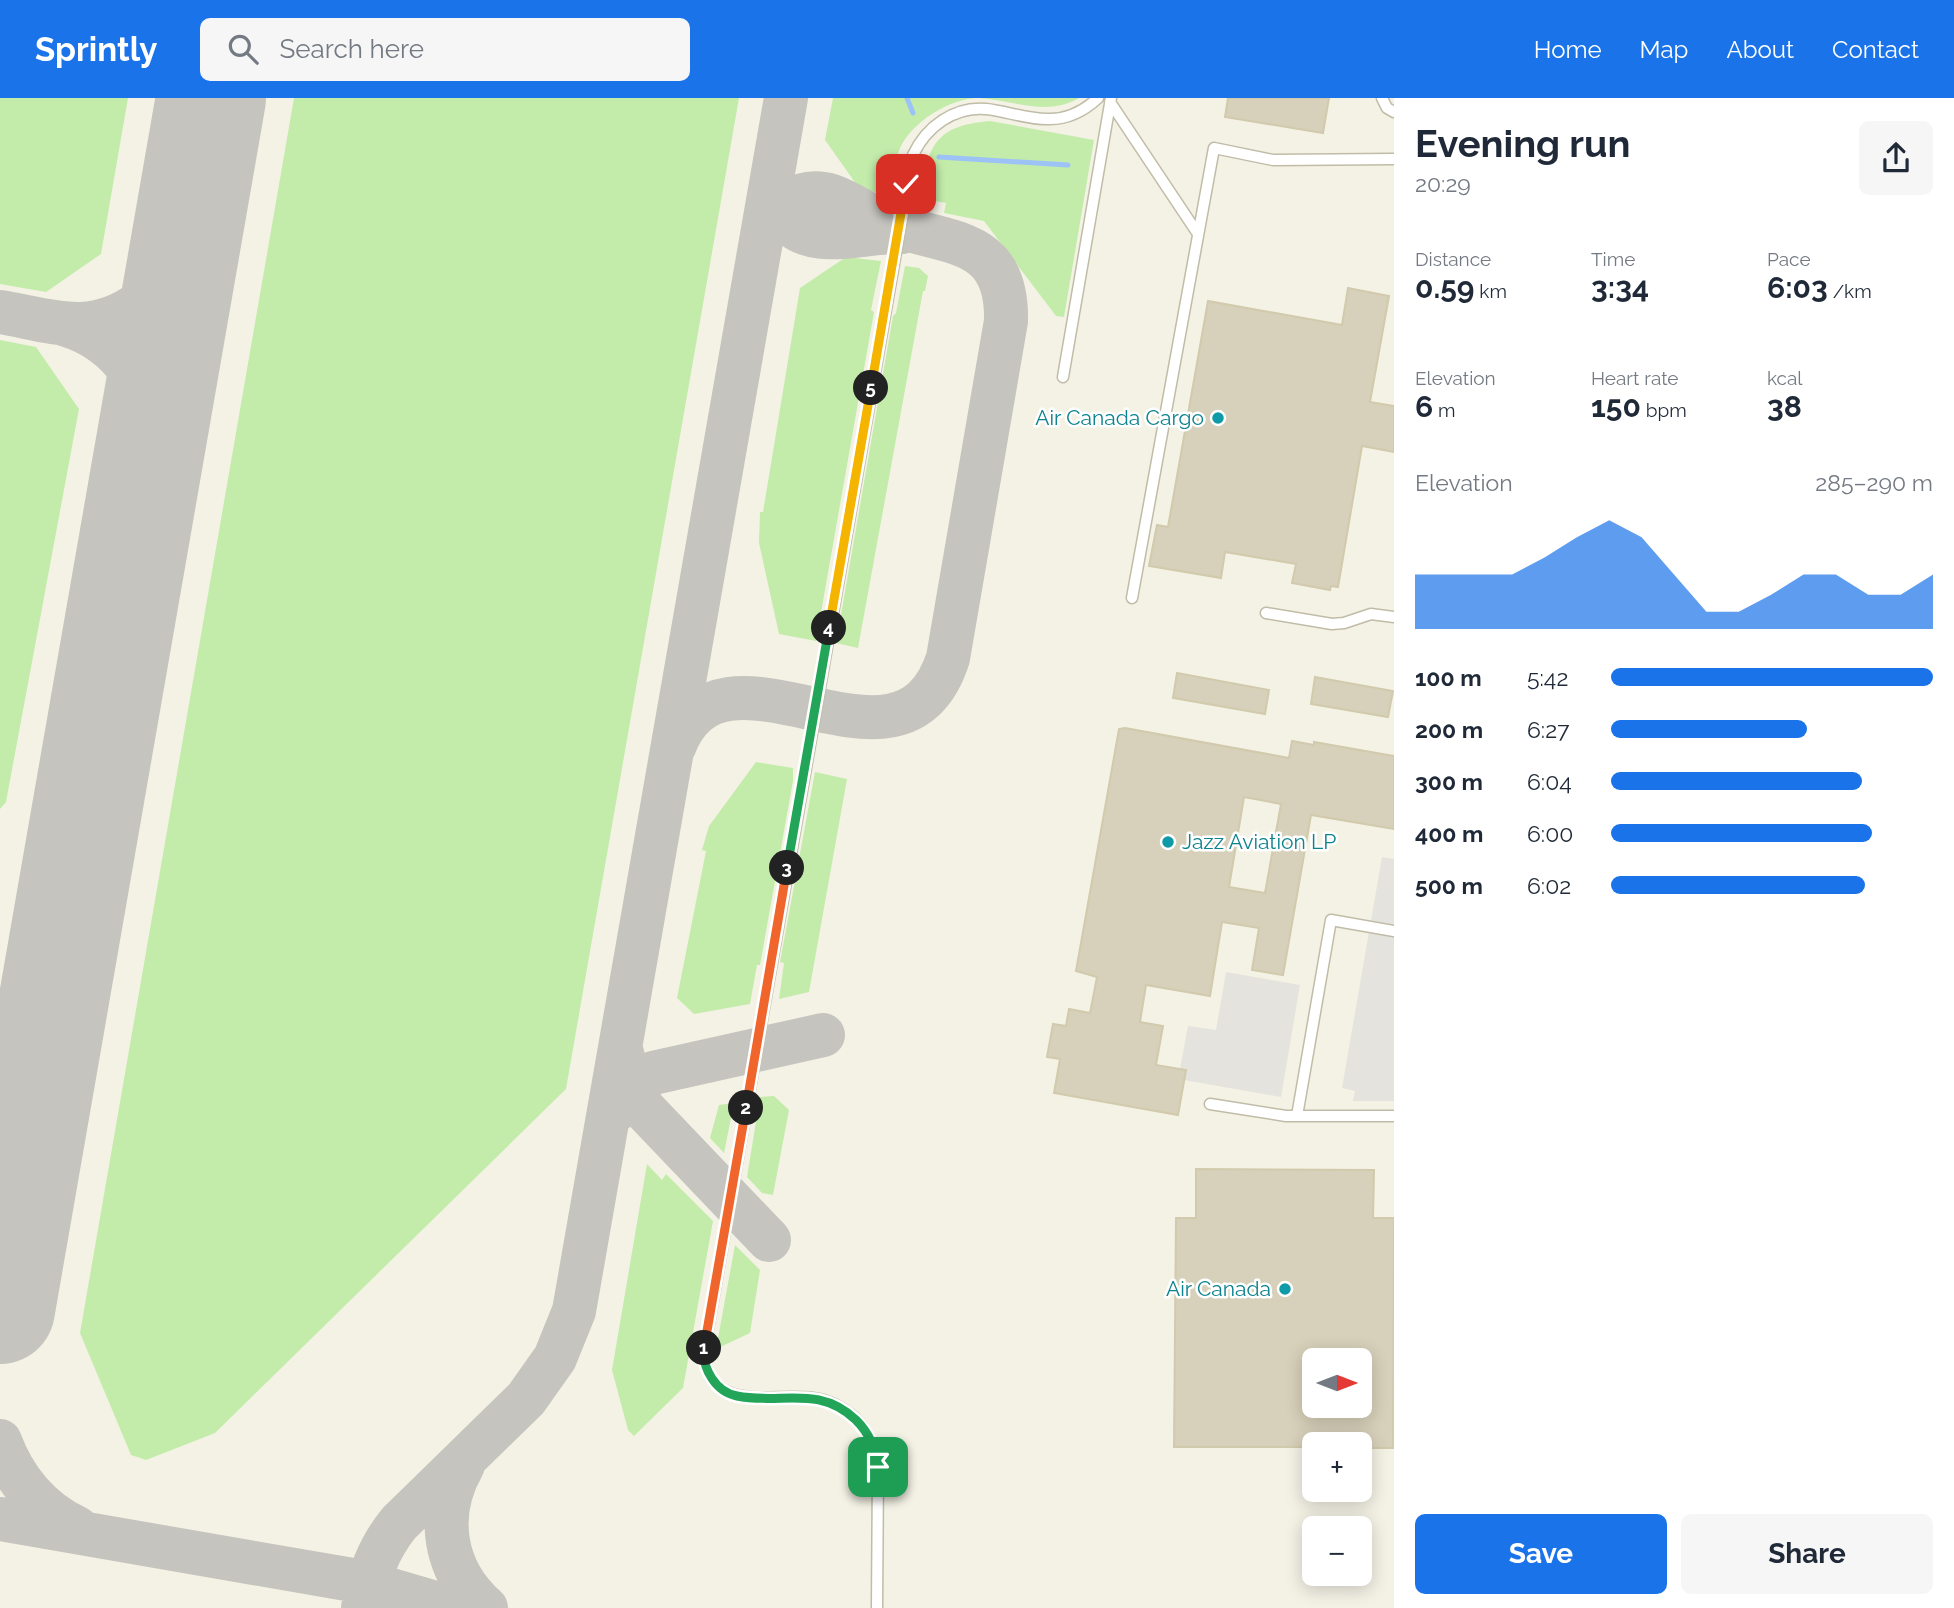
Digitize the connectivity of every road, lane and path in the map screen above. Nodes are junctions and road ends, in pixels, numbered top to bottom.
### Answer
1 (1098, 98) edge
2 (1382, 98) edge
3 (1110, 100) edge
4 (1394, 112) edge
5 (1394, 159) edge
6 (1198, 234) junction
7 (1063, 377) dead end
8 (1132, 598) dead end
9 (1266, 613) dead end
10 (1394, 615) edge
11 (1394, 931) edge
12 (1210, 1104) dead end
13 (1394, 1115) edge
14 (1297, 1116) junction
15 (877, 1608) edge

1 - 15 lane
2 - 4 lane
3 - 6 lane
3 - 7 lane
5 - 6 lane
6 - 8 lane
9 - 10 lane
11 - 14 lane
12 - 14 lane
13 - 14 lane

